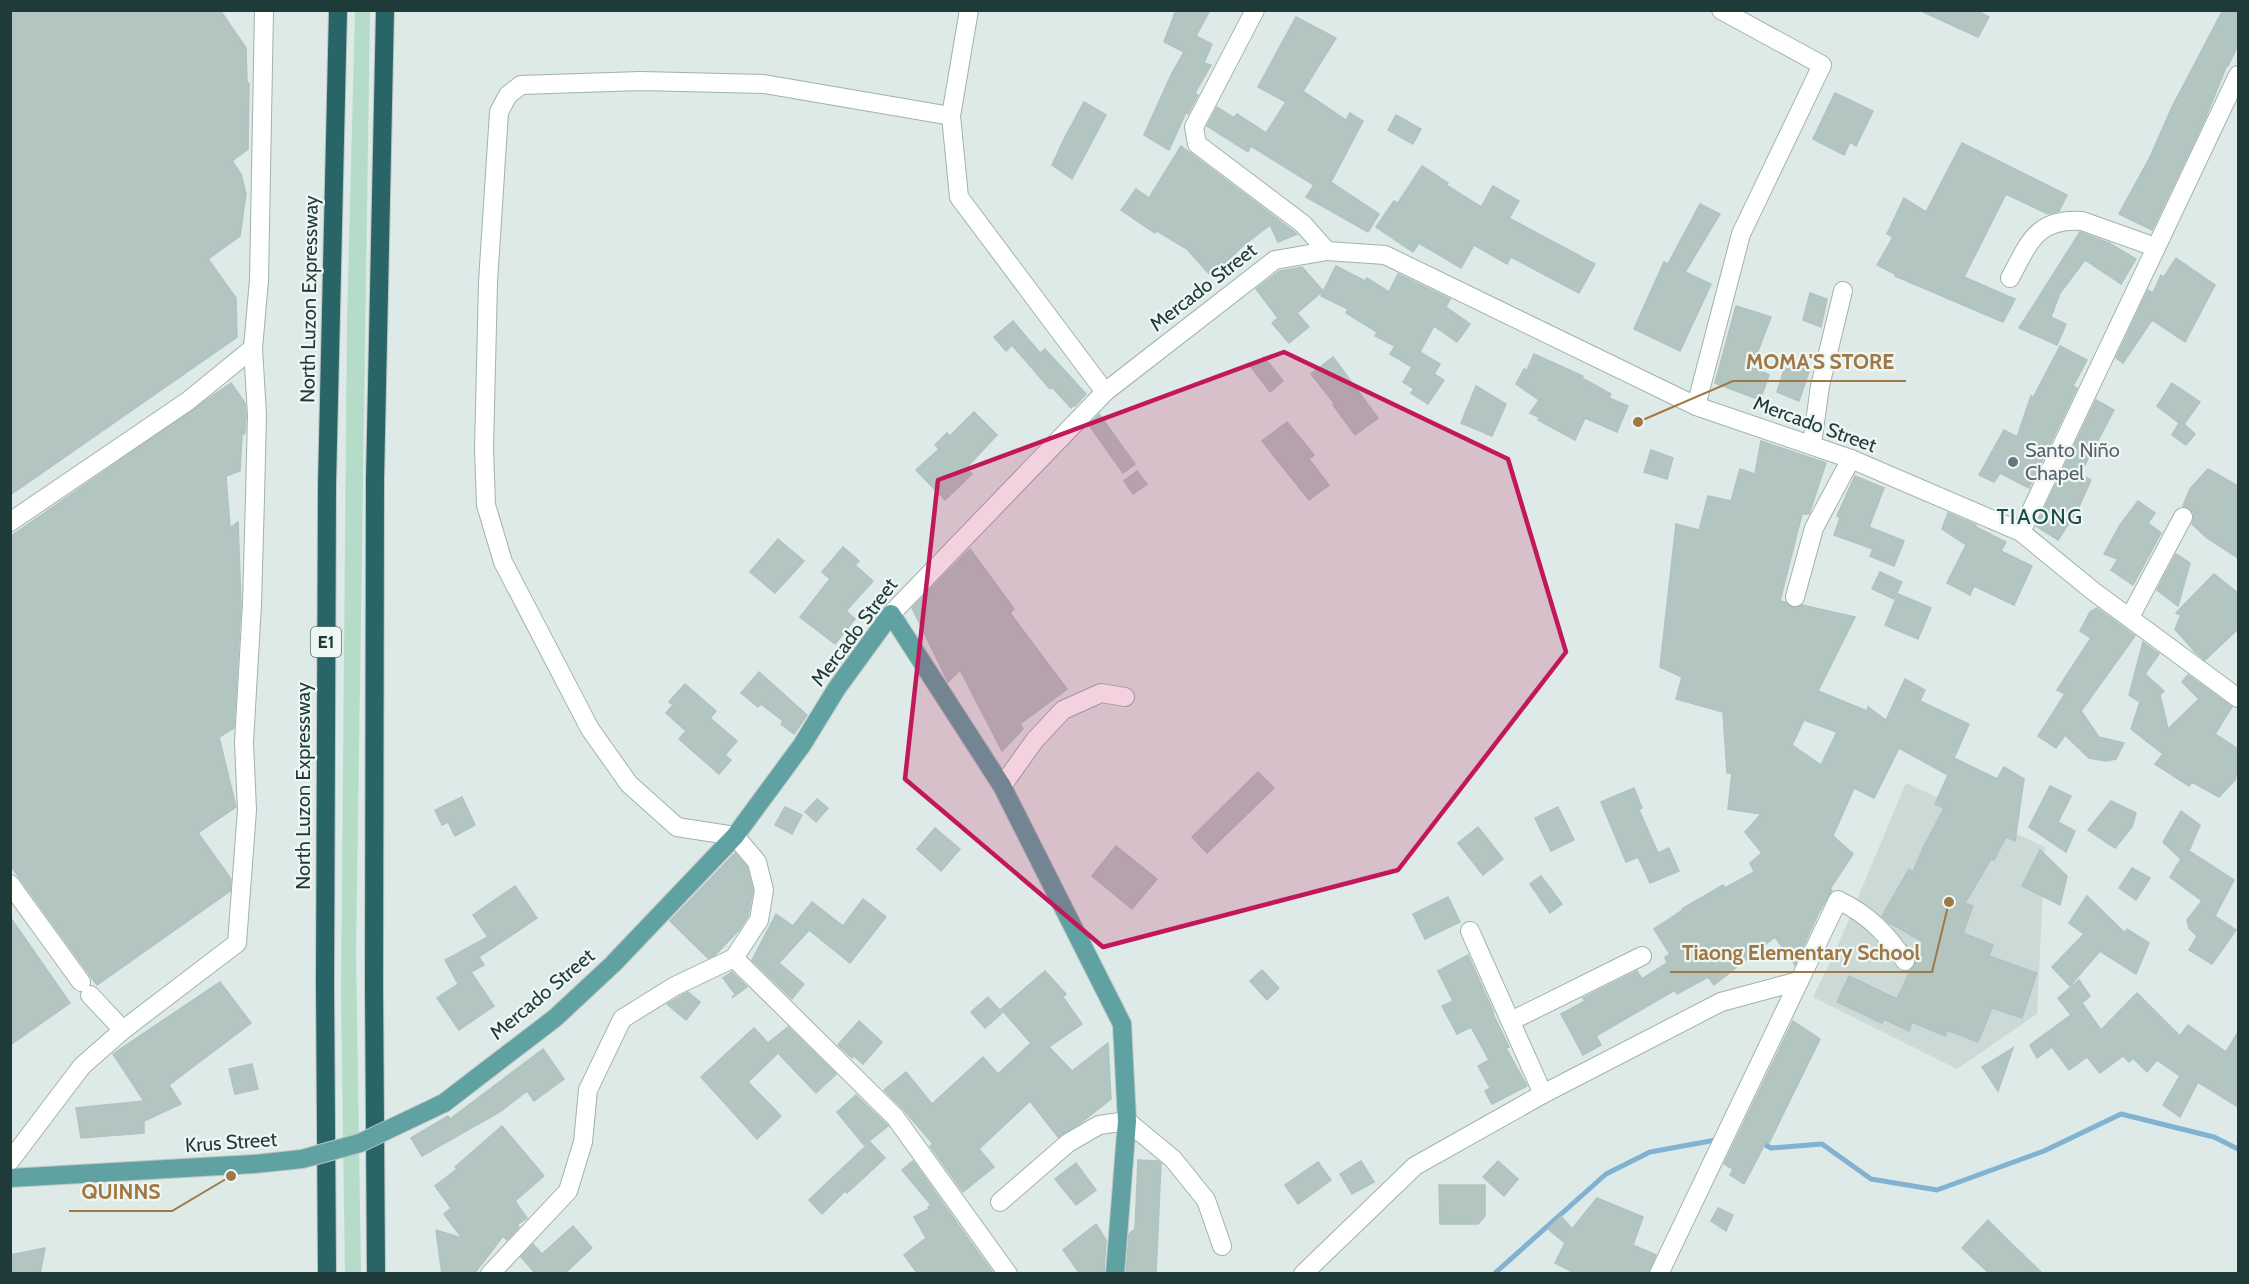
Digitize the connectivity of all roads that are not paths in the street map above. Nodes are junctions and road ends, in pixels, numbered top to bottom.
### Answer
1 (264, 10) edge
2 (338, 10) edge
3 (385, 10) edge
4 (969, 10) edge
5 (1255, 10) edge
6 (1721, 10) edge
7 (2238, 75) edge
8 (951, 116) junction
9 (2155, 247) junction
10 (1327, 251) junction
11 (2010, 278) dead end
12 (1843, 291) dead end
13 (253, 348) junction
14 (1106, 392) junction
15 (1696, 406) junction
16 (1812, 444) junction
17 (1851, 459) junction
18 (2183, 517) dead end
19 (10, 522) edge
20 (2021, 532) junction
21 (1795, 597) dead end
22 (891, 614) junction
23 (2130, 617) junction
24 (1125, 697) dead end
25 (2238, 698) edge
26 (1002, 786) junction
27 (735, 836) junction
28 (10, 884) edge
29 (1470, 931) dead end
30 (1642, 956) dead end
31 (734, 958) junction
32 (1905, 961) dead end
33 (1800, 981) junction
34 (1511, 1021) junction
35 (123, 1030) junction
36 (1543, 1094) junction
37 (444, 1102) joint
38 (1128, 1121) junction
39 (10, 1161) edge
40 (10, 1178) edge
41 (1000, 1202) dead end
42 (1222, 1246) dead end
43 (327, 1274) edge
44 (376, 1274) edge
45 (490, 1274) edge
46 (1008, 1274) edge
47 (1115, 1274) edge
48 (1303, 1274) edge
49 (1659, 1274) edge

1 - 13 street
2 - 43 highway, North Luzon Expressway / E1
3 - 44 highway
4 - 8 street
5 - 10 street
6 - 15 street
7 - 9 street
8 - 14 street
8 - 27 street
9 - 11 street
9 - 20 street
10 - 14 street, Mercado Street
10 - 15 street, Mercado Street
12 - 16 street
13 - 19 street
13 - 35 street
14 - 22 street, Mercado Street
15 - 16 street, Mercado Street
16 - 17 street, Mercado Street
17 - 20 street, Mercado Street
17 - 21 street
18 - 23 street
20 - 23 street, Mercado Street
22 - 26 main road
22 - 27 main road, Mercado Street
23 - 25 street, Mercado Street
24 - 26 street
26 - 38 main road
27 - 31 street
27 - 37 main road, Mercado Street
28 - 35 street
29 - 34 street
30 - 34 street
31 - 45 street
31 - 46 street
32 - 33 street
33 - 36 street
33 - 49 street
34 - 36 street
35 - 39 street
36 - 48 street
37 - 40 main road, Krus Street, bridge
38 - 41 street
38 - 42 street
38 - 47 main road

